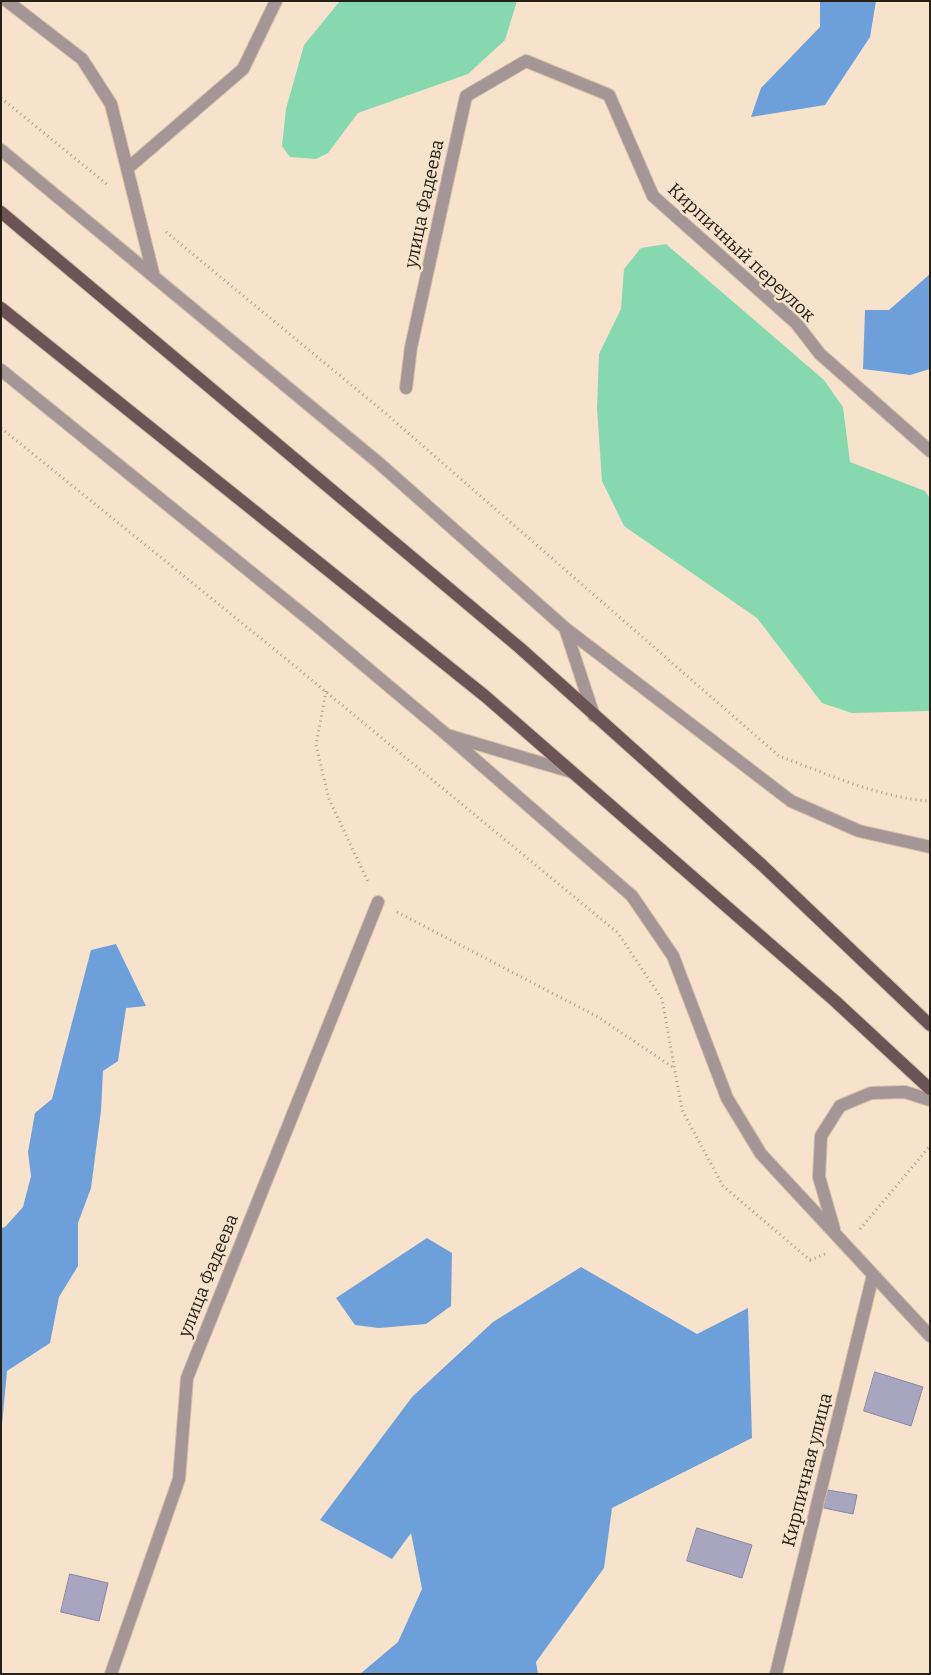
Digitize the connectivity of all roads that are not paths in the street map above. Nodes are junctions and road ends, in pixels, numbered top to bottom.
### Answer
1 (7, 1) edge
2 (276, 1) edge
3 (526, 61) joint
4 (1, 150) edge
5 (128, 168) junction
6 (1, 212) edge
7 (154, 277) junction
8 (1, 308) edge
9 (1, 370) edge
10 (406, 388) dead end
11 (930, 451) edge
12 (565, 628) junction
13 (594, 716) junction
14 (447, 735) junction
15 (572, 772) junction
16 (930, 847) edge
17 (378, 902) road end
18 (930, 1025) edge
19 (930, 1089) edge
20 (930, 1100) edge
21 (835, 1231) junction
22 (873, 1275) junction
23 (930, 1336) edge
24 (111, 1674) edge
25 (776, 1674) edge

1 - 5 street
2 - 5 street
3 - 10 street, улица Фадеева
3 - 11 street, Кирпичный переулок
4 - 7 street
5 - 7 street
6 - 13 main road
7 - 12 street
8 - 15 main road
9 - 14 street
12 - 13 street
12 - 16 street
13 - 18 main road
14 - 15 street
14 - 21 street
15 - 19 main road
17 - 24 street, улица Фадеева
20 - 21 street
21 - 22 street
22 - 23 street
22 - 25 street, Кирпичная улица

